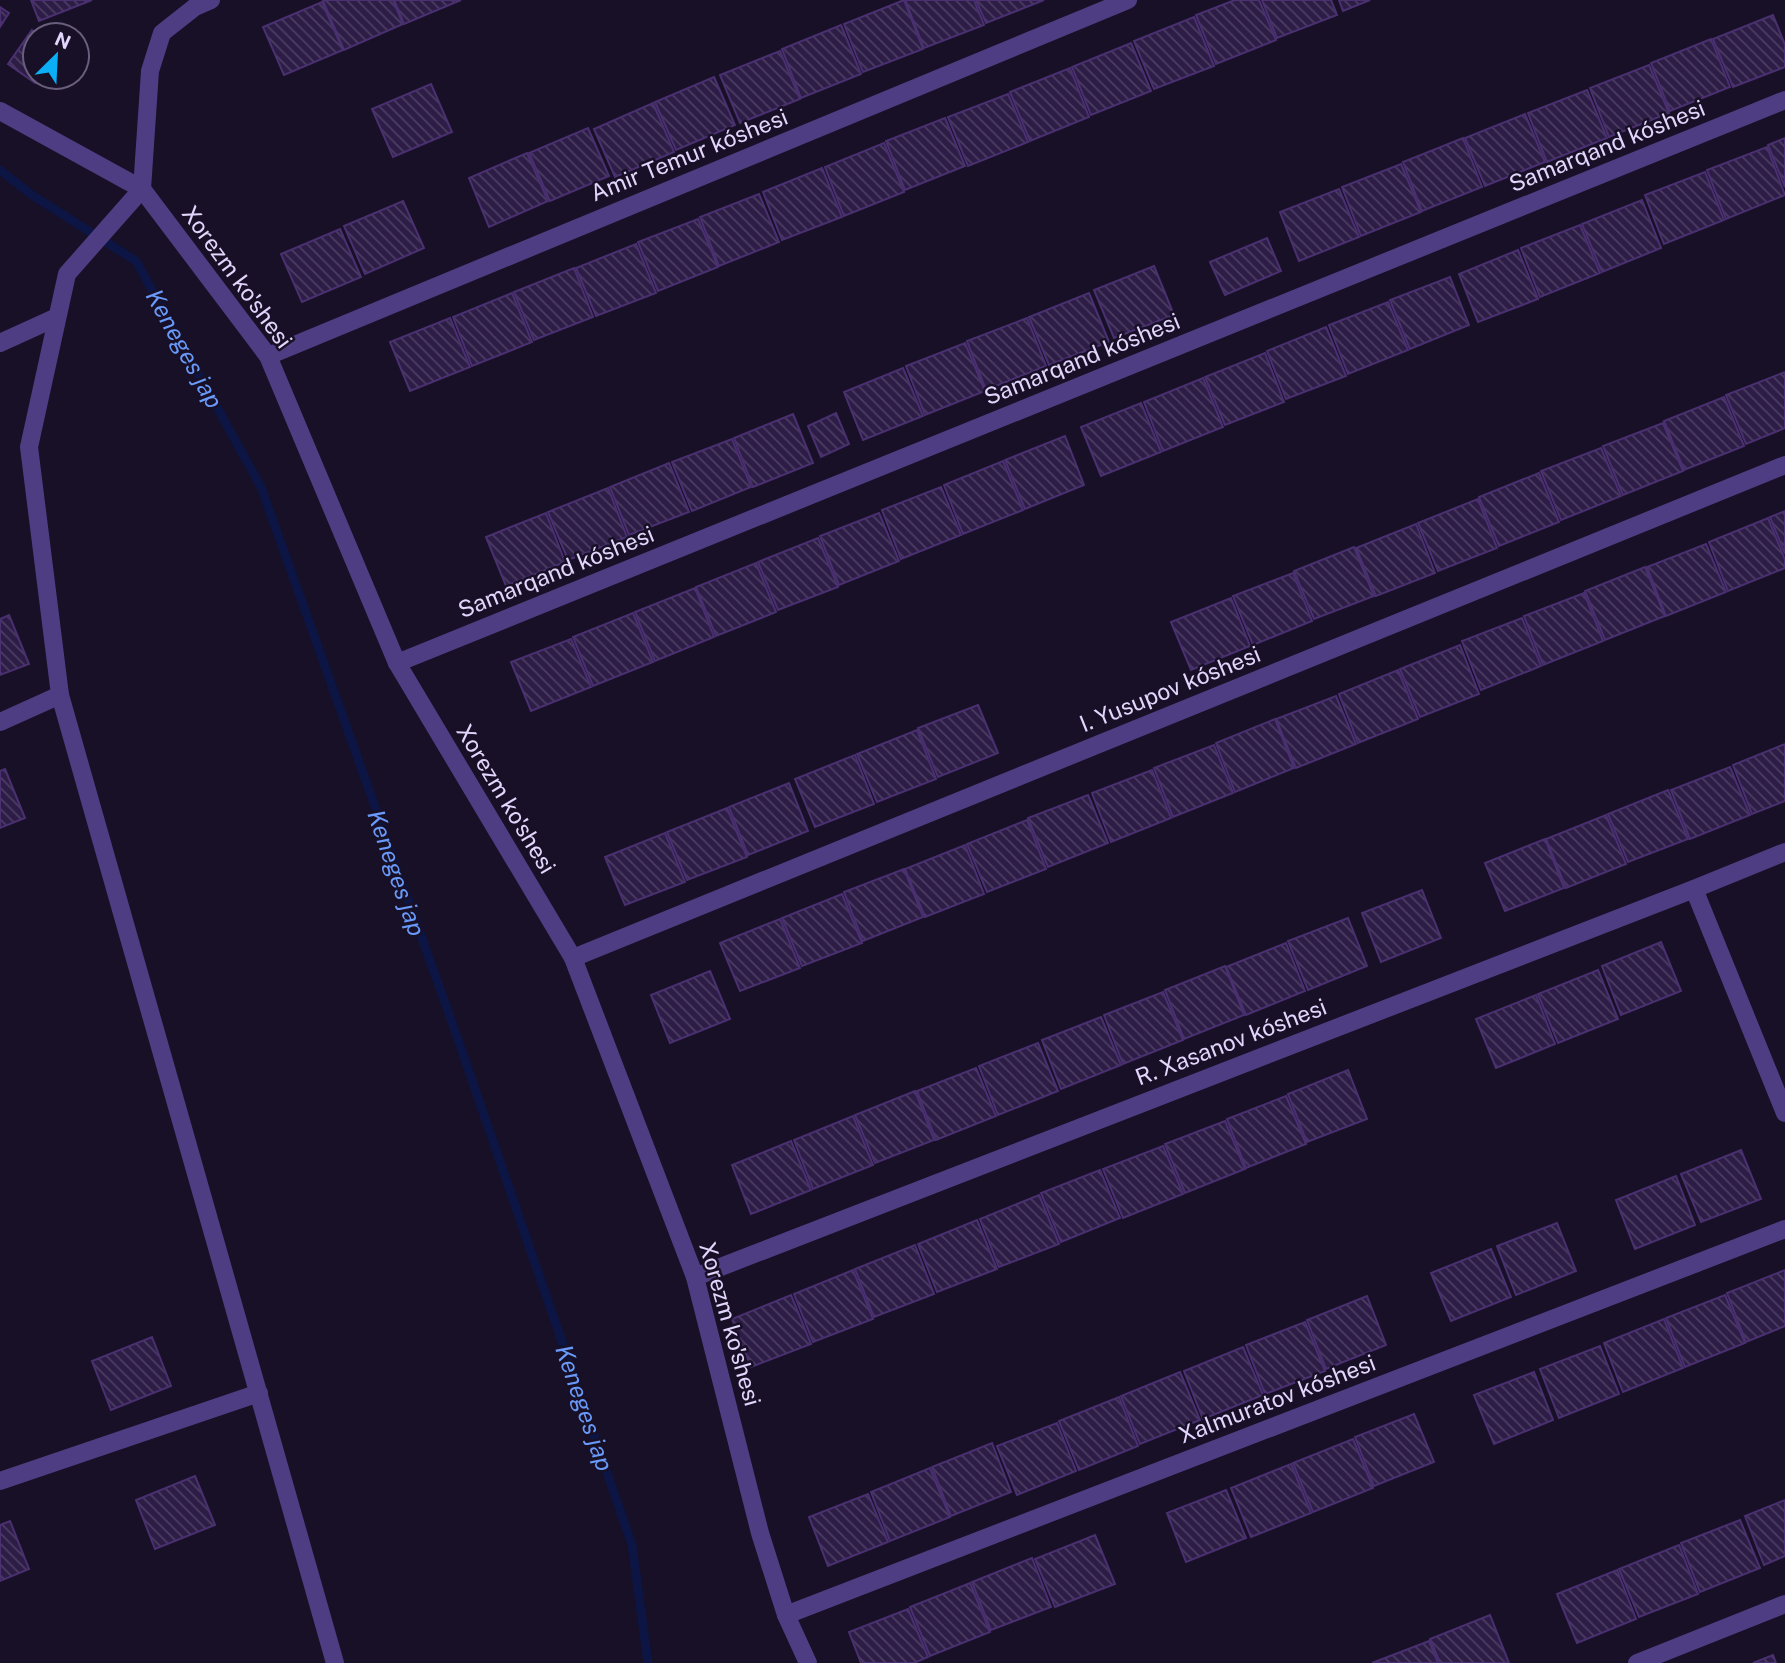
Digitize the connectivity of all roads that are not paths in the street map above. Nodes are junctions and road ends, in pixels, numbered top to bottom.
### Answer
1 (1128, 0) edge
2 (203, 3) edge
3 (1785, 100) edge
4 (0, 111) edge
5 (142, 189) junction
6 (57, 317) junction
7 (0, 343) edge
8 (268, 356) junction
9 (1785, 465) edge
10 (397, 663) junction
11 (60, 695) junction
12 (0, 722) edge
13 (1785, 852) edge
14 (1694, 889) junction
15 (573, 958) junction
16 (1785, 1113) edge
17 (1785, 1229) edge
18 (695, 1277) junction
19 (259, 1393) junction
20 (0, 1481) edge
21 (1785, 1604) edge
22 (786, 1615) junction
23 (335, 1663) edge
24 (808, 1663) edge
25 (1637, 1663) edge

1 - 8 street, Amir Temur kóshesi
2 - 5 street
3 - 10 street, Samarqand kóshesi
4 - 5 street
5 - 6 street
5 - 8 street, Xorezm ko'shesi
6 - 7 street
6 - 11 street
8 - 10 street, Xorezm ko'shesi
9 - 15 street, I. Yusupov kóshesi
10 - 15 street, Xorezm ko'shesi
11 - 12 street
11 - 19 street
13 - 14 street, R. Xasanov kóshesi
14 - 16 street
14 - 18 street, R. Xasanov kóshesi
15 - 18 street, Xorezm ko'shesi
17 - 22 street, Xalmuratov kóshesi
18 - 22 street, Xorezm ko'shesi
19 - 20 street
19 - 23 street
21 - 25 street
22 - 24 street, Xorezm ko'shesi

